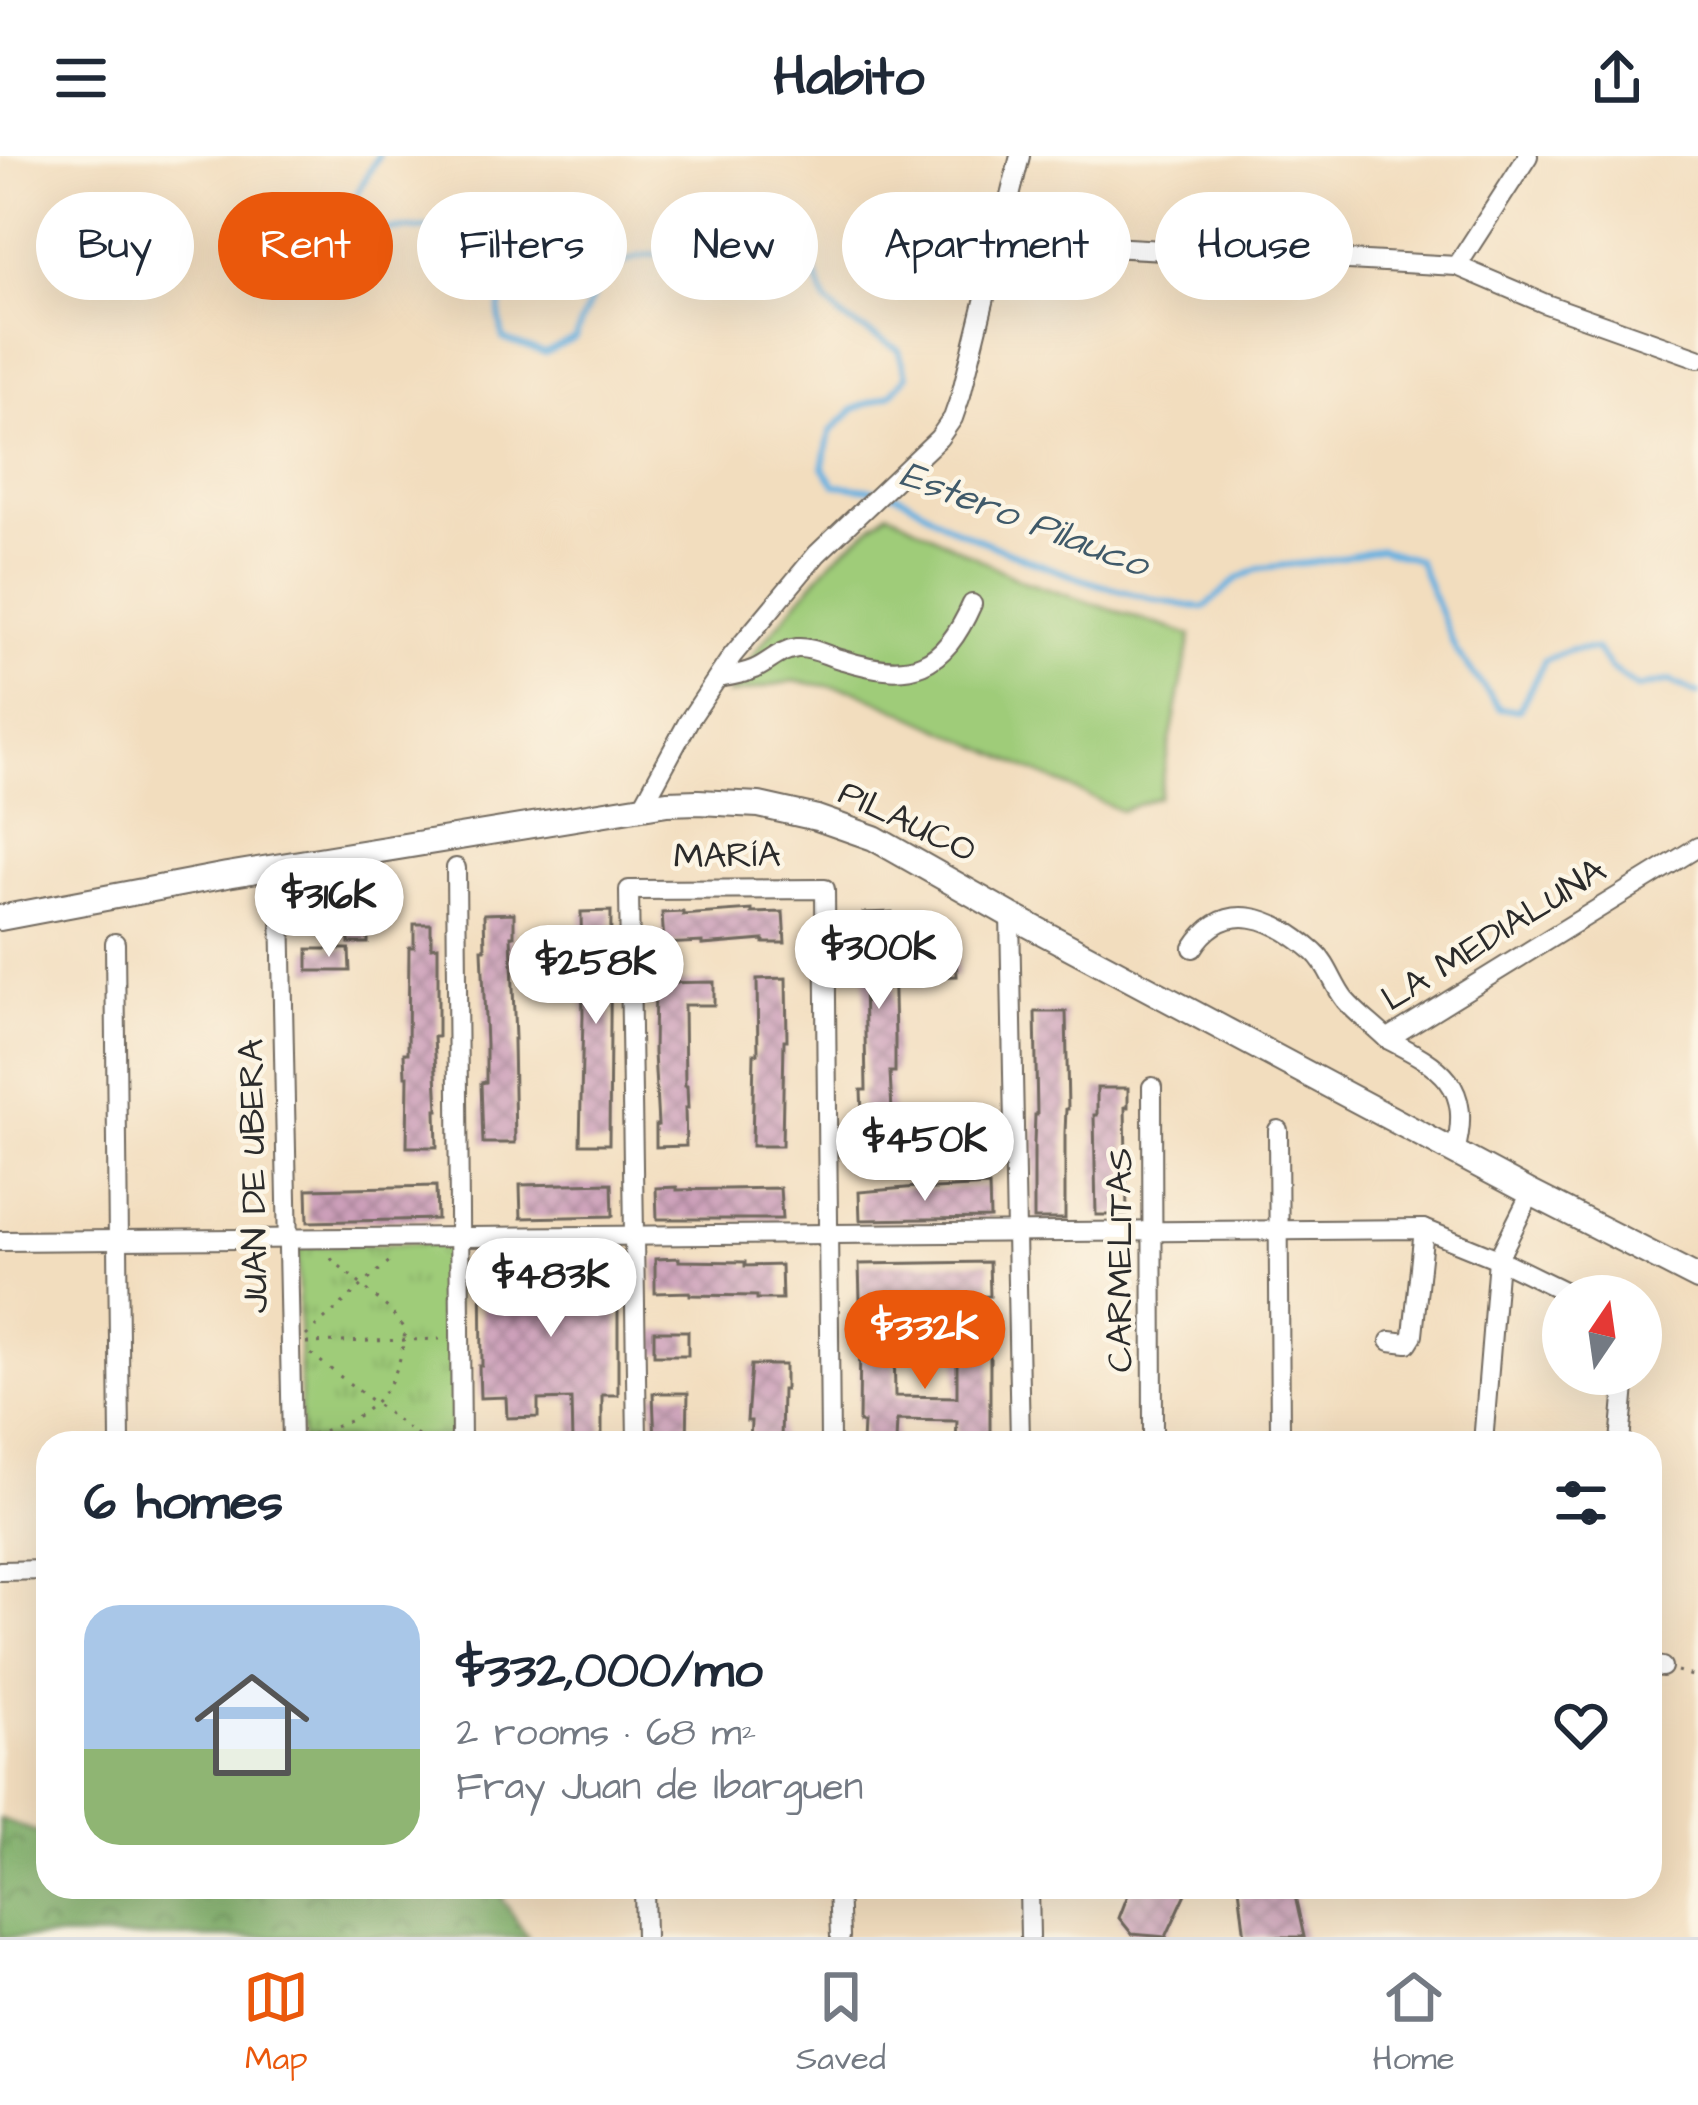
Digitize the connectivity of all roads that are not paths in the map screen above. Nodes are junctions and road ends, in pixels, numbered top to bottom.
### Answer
1 (1020, 156) edge
2 (1528, 156) edge
3 (1011, 192) edge
4 (1131, 249) edge
5 (1457, 266) junction
6 (985, 300) edge
7 (1698, 358) edge
8 (972, 604) dead end
9 (718, 678) junction
10 (642, 807) junction
11 (1698, 847) edge
12 (456, 868) dead end
13 (281, 907) dead end
14 (1010, 915) junction
15 (0, 918) edge
16 (115, 943) dead end
17 (1193, 948) dead end
18 (1387, 1039) junction
19 (1152, 1087) dead end
20 (1278, 1130) dead end
21 (1455, 1152) junction
22 (1531, 1192) junction
23 (1424, 1228) junction
24 (1280, 1230) junction
25 (1153, 1231) junction
26 (1016, 1232) junction
27 (828, 1233) junction
28 (636, 1235) junction
29 (459, 1237) junction
30 (288, 1238) junction
31 (0, 1241) edge
32 (118, 1241) junction
33 (1498, 1258) junction
34 (1698, 1278) edge
35 (1542, 1280) edge
36 (1390, 1341) dead end
37 (1624, 1395) edge
38 (120, 1431) edge
39 (292, 1431) edge
40 (461, 1431) edge
41 (637, 1431) edge
42 (830, 1431) edge
43 (1020, 1431) edge
44 (1153, 1431) edge
45 (1280, 1431) edge
46 (1484, 1431) edge
47 (1621, 1431) edge
48 (36, 1570) edge
49 (0, 1571) edge
50 (644, 1899) edge
51 (838, 1899) edge
52 (1029, 1899) edge
53 (645, 1937) edge
54 (840, 1937) edge
55 (1030, 1937) edge

1 - 3 street
2 - 5 street
4 - 5 street
5 - 7 street
6 - 9 street
8 - 9 street
9 - 10 street
10 - 14 main road, PILAUCO
10 - 15 main road, PILAUCO
11 - 18 street, LA MEDIALUNA
12 - 29 street
13 - 30 street, JUAN DE UBERA
14 - 21 main road, PILAUCO
14 - 26 street
16 - 32 street
17 - 18 street
18 - 21 street, LA MEDIALUNA
19 - 25 street, CARMELITAS
20 - 24 street
21 - 22 main road, PILAUCO
22 - 33 street
22 - 34 main road, PILAUCO
23 - 24 street
23 - 33 street
23 - 36 street
24 - 25 street
24 - 45 street
25 - 26 street
25 - 44 street, CARMELITAS
26 - 27 street
26 - 43 street
27 - 28 street
27 - 28 street, MARÍA
27 - 42 street
28 - 29 street
28 - 41 street
29 - 30 street
29 - 40 street
30 - 32 street
30 - 39 street, JUAN DE UBERA
31 - 32 street
32 - 38 street
33 - 35 street
33 - 46 street
37 - 47 street
48 - 49 street
50 - 53 street
51 - 54 street
52 - 55 street

